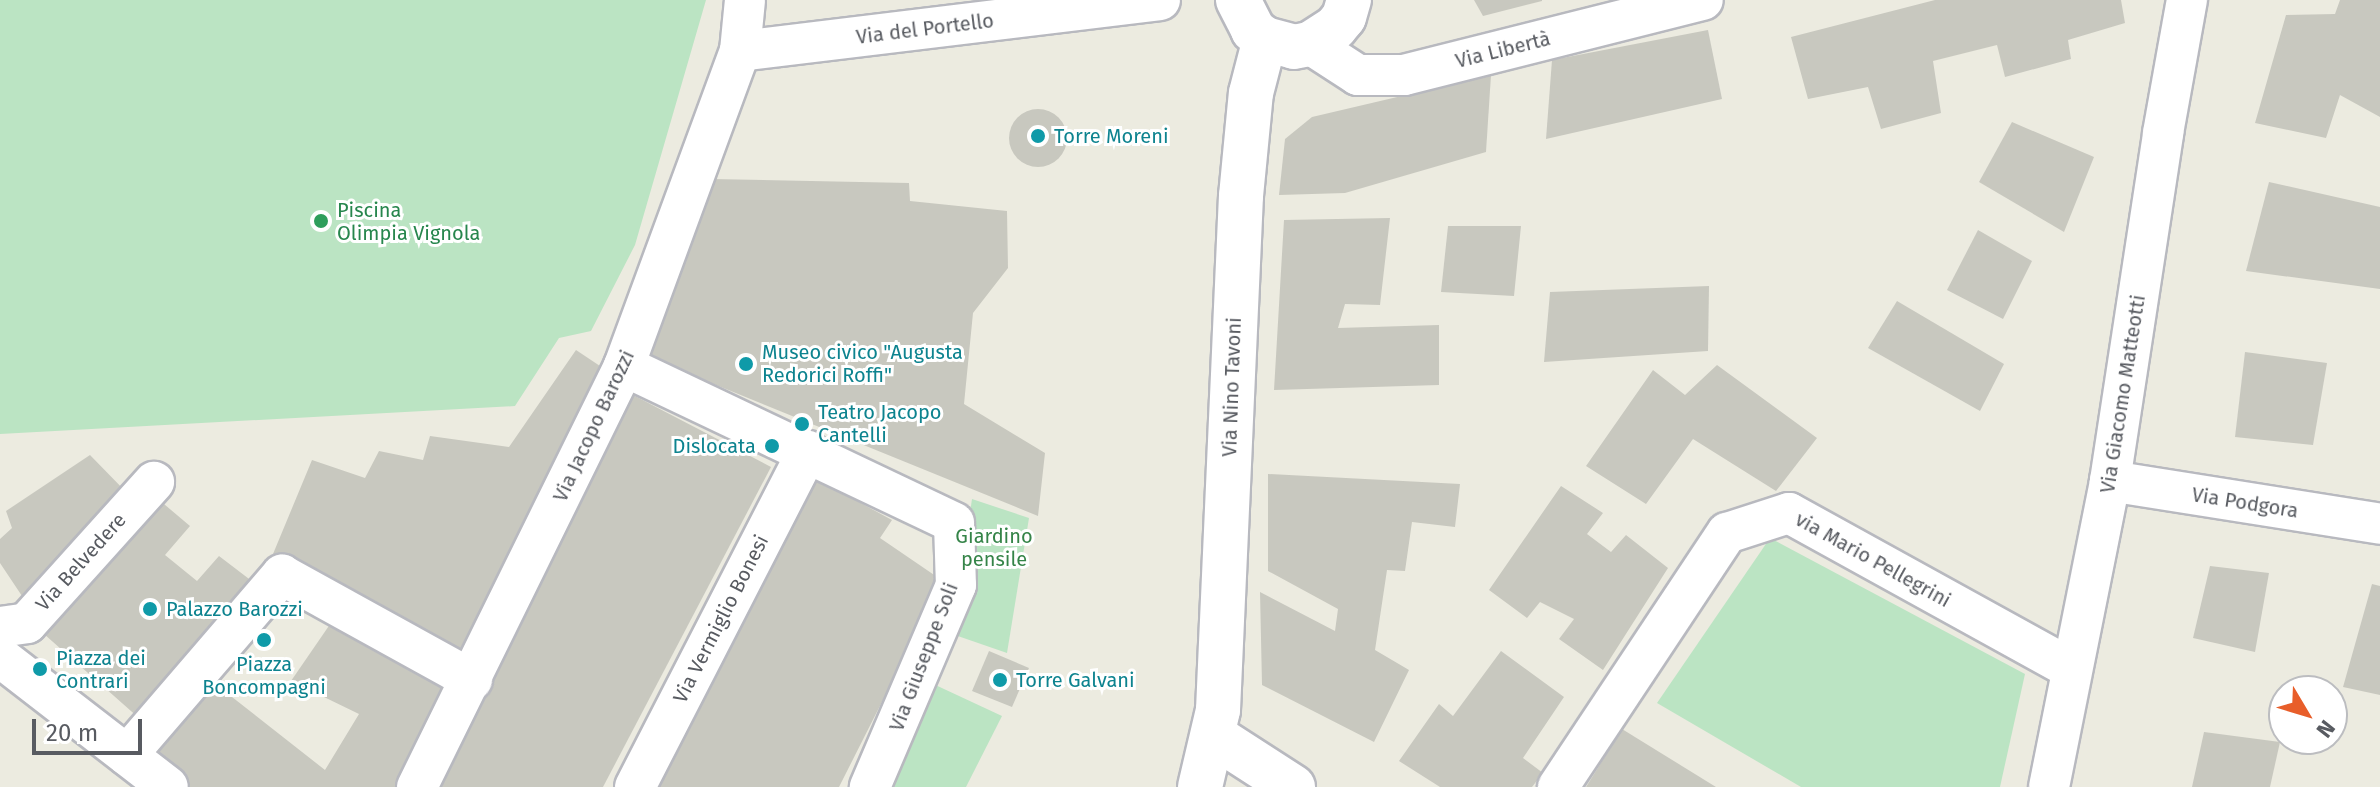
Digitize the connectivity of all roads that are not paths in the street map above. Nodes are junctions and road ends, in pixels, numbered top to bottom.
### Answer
1 (745, 0) edge
2 (1160, 0) edge
3 (1238, 0) edge
4 (1349, 0) edge
5 (1703, 0) edge
6 (2187, 0) edge
7 (1265, 39) junction
8 (1310, 44) junction
9 (740, 51) junction
10 (624, 366) junction
11 (808, 451) junction
12 (2110, 481) junction
13 (154, 482) dead end
14 (2380, 524) edge
15 (0, 627) edge
16 (0, 657) edge
17 (2072, 669) junction
18 (472, 680) junction
19 (1214, 736) junction
20 (127, 755) junction
21 (168, 787) edge
22 (417, 787) edge
23 (635, 787) edge
24 (870, 787) edge
25 (1200, 787) edge
26 (1293, 787) edge
27 (1558, 787) edge
28 (2049, 787) edge

1 - 9 street
2 - 9 street, Via del Portello
3 - 7 main road
4 - 8 main road
5 - 8 street, Via Libertà
6 - 12 street, Via Giacomo Matteotti
7 - 8 main road
7 - 19 main road, Via Nino Tavoni
9 - 10 street, Via Jacopo Barozzi
10 - 11 street
10 - 18 street, Via Jacopo Barozzi
11 - 23 street, Via Vermiglio Bonesi
11 - 24 street, Via Giuseppe Soli
12 - 14 street, Via Podgora
12 - 17 street, Via Giacomo Matteotti
13 - 15 street, Via Belvedere
16 - 20 street
17 - 27 street, via Mario Pellegrini
17 - 28 street, Via Giacomo Matteotti
18 - 20 street
18 - 22 street, Via Jacopo Barozzi
19 - 25 main road, Via Nino Tavoni
19 - 26 main road
20 - 21 street

